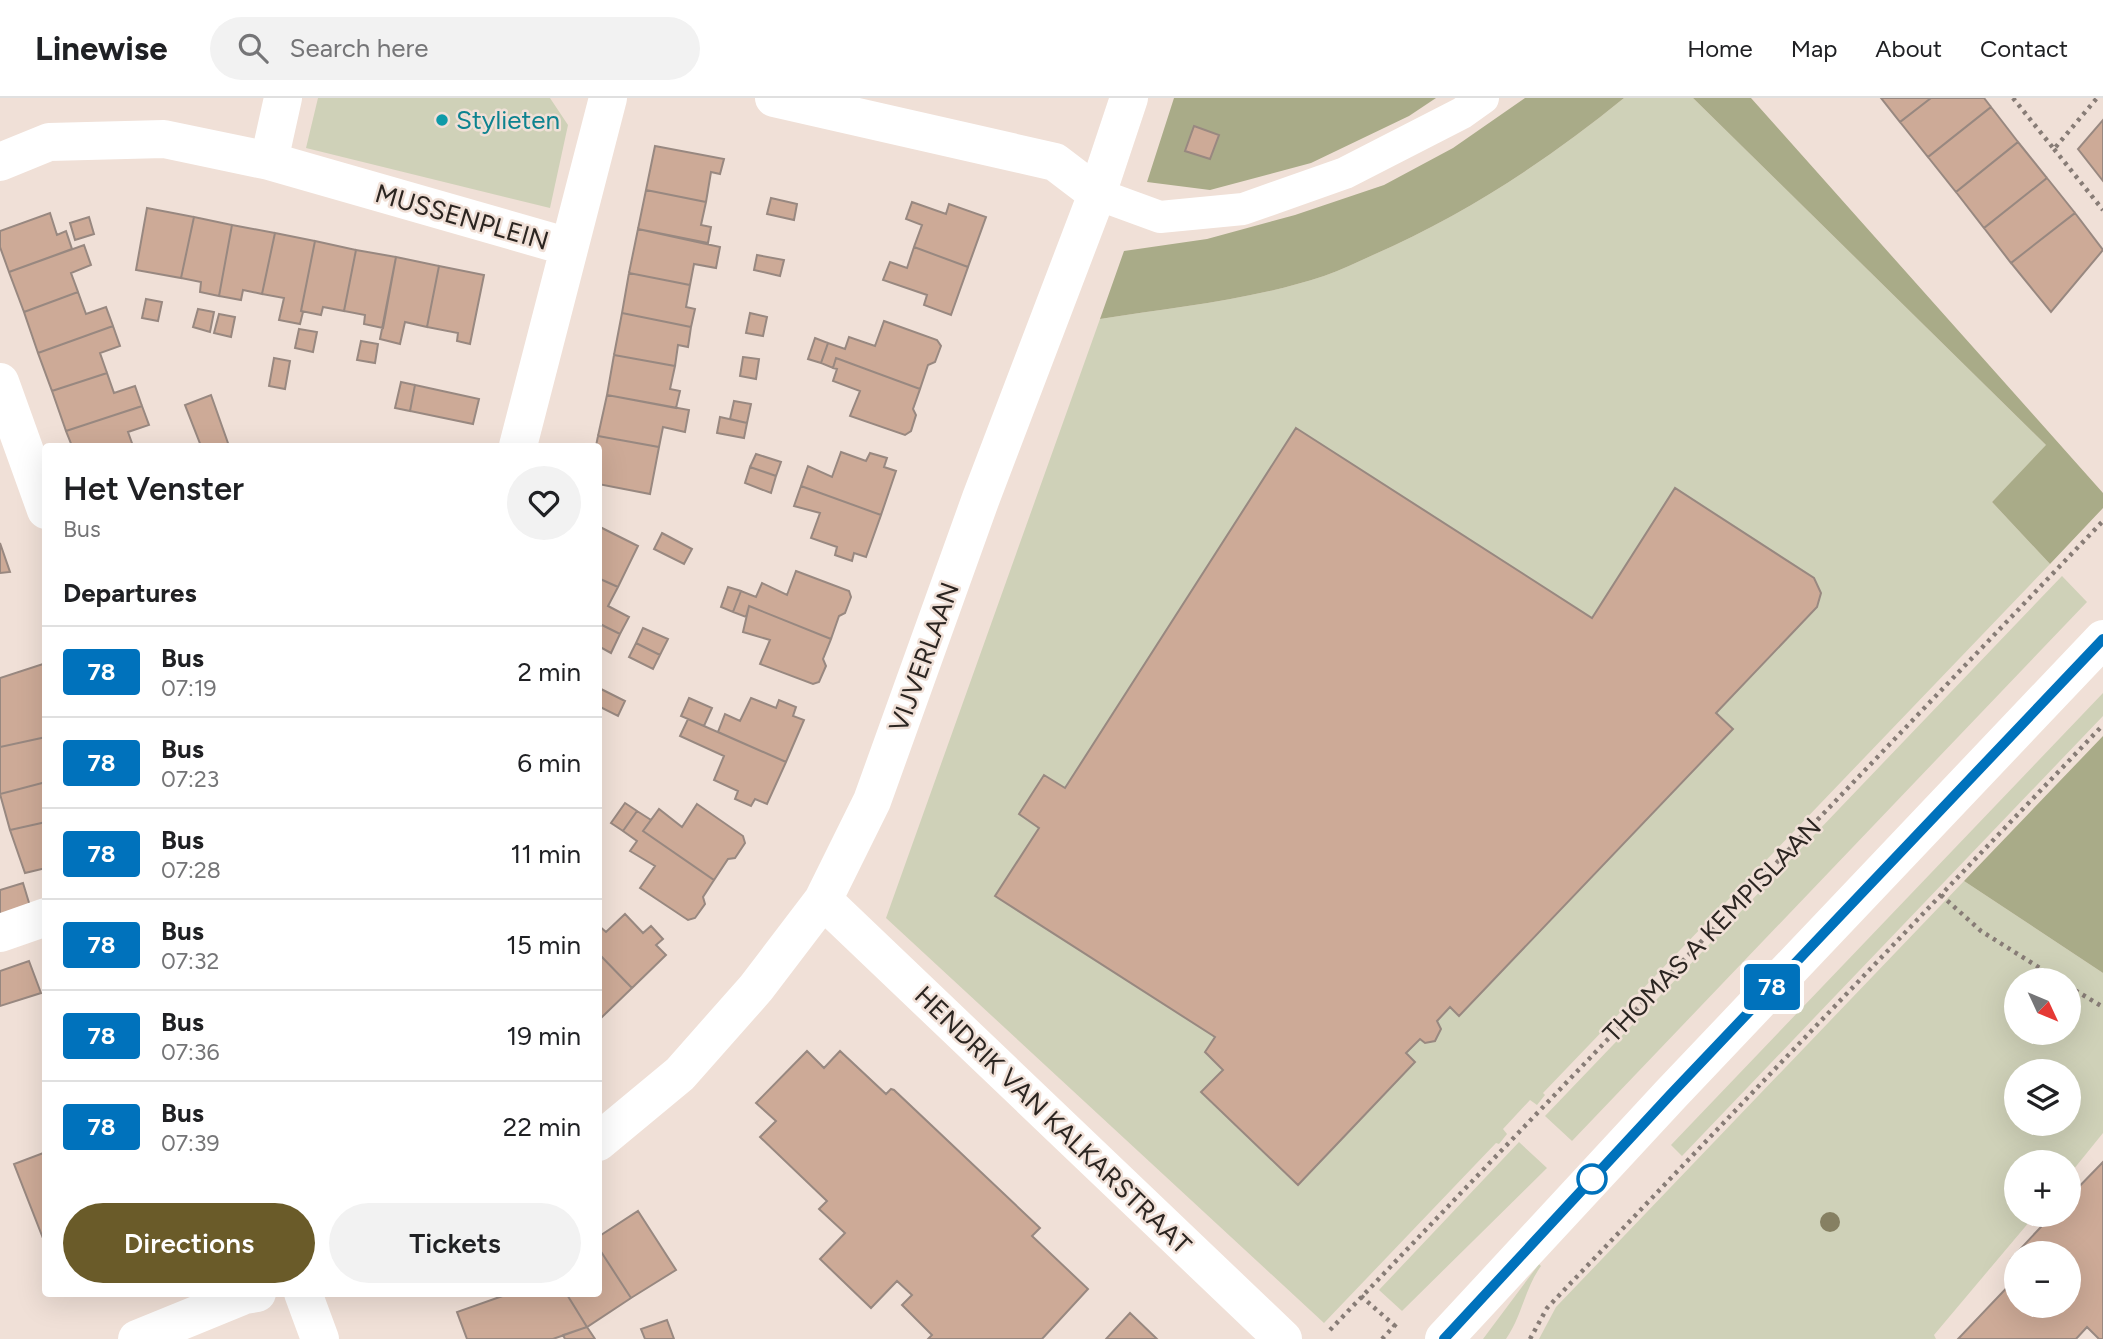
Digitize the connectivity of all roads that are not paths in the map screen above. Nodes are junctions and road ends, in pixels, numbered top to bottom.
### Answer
1 (283, 98) edge
2 (608, 98) edge
3 (774, 98) edge
4 (1129, 98) edge
5 (1483, 98) edge
6 (269, 161) junction
7 (0, 162) edge
8 (1097, 194) junction
9 (569, 247) junction
10 (0, 382) edge
11 (519, 443) edge
12 (42, 499) edge
13 (2103, 639) edge
14 (822, 900) junction
15 (42, 918) edge
16 (0, 933) edge
17 (602, 1139) edge
18 (240, 1297) edge
19 (304, 1297) edge
20 (137, 1339) edge
21 (320, 1339) edge
22 (1283, 1339) edge
23 (1444, 1339) edge

1 - 6 street
2 - 9 street, MUSSENPLEIN
3 - 8 street
4 - 8 street, VIJVERLAAN
5 - 8 lane
6 - 7 street, MUSSENPLEIN
6 - 9 street, MUSSENPLEIN
8 - 14 street, VIJVERLAAN
9 - 11 street
10 - 12 street
13 - 23 street
14 - 17 street, VIJVERLAAN
14 - 22 street, HENDRIK VAN KALKARSTRAAT
15 - 16 street
18 - 20 street
19 - 21 street

